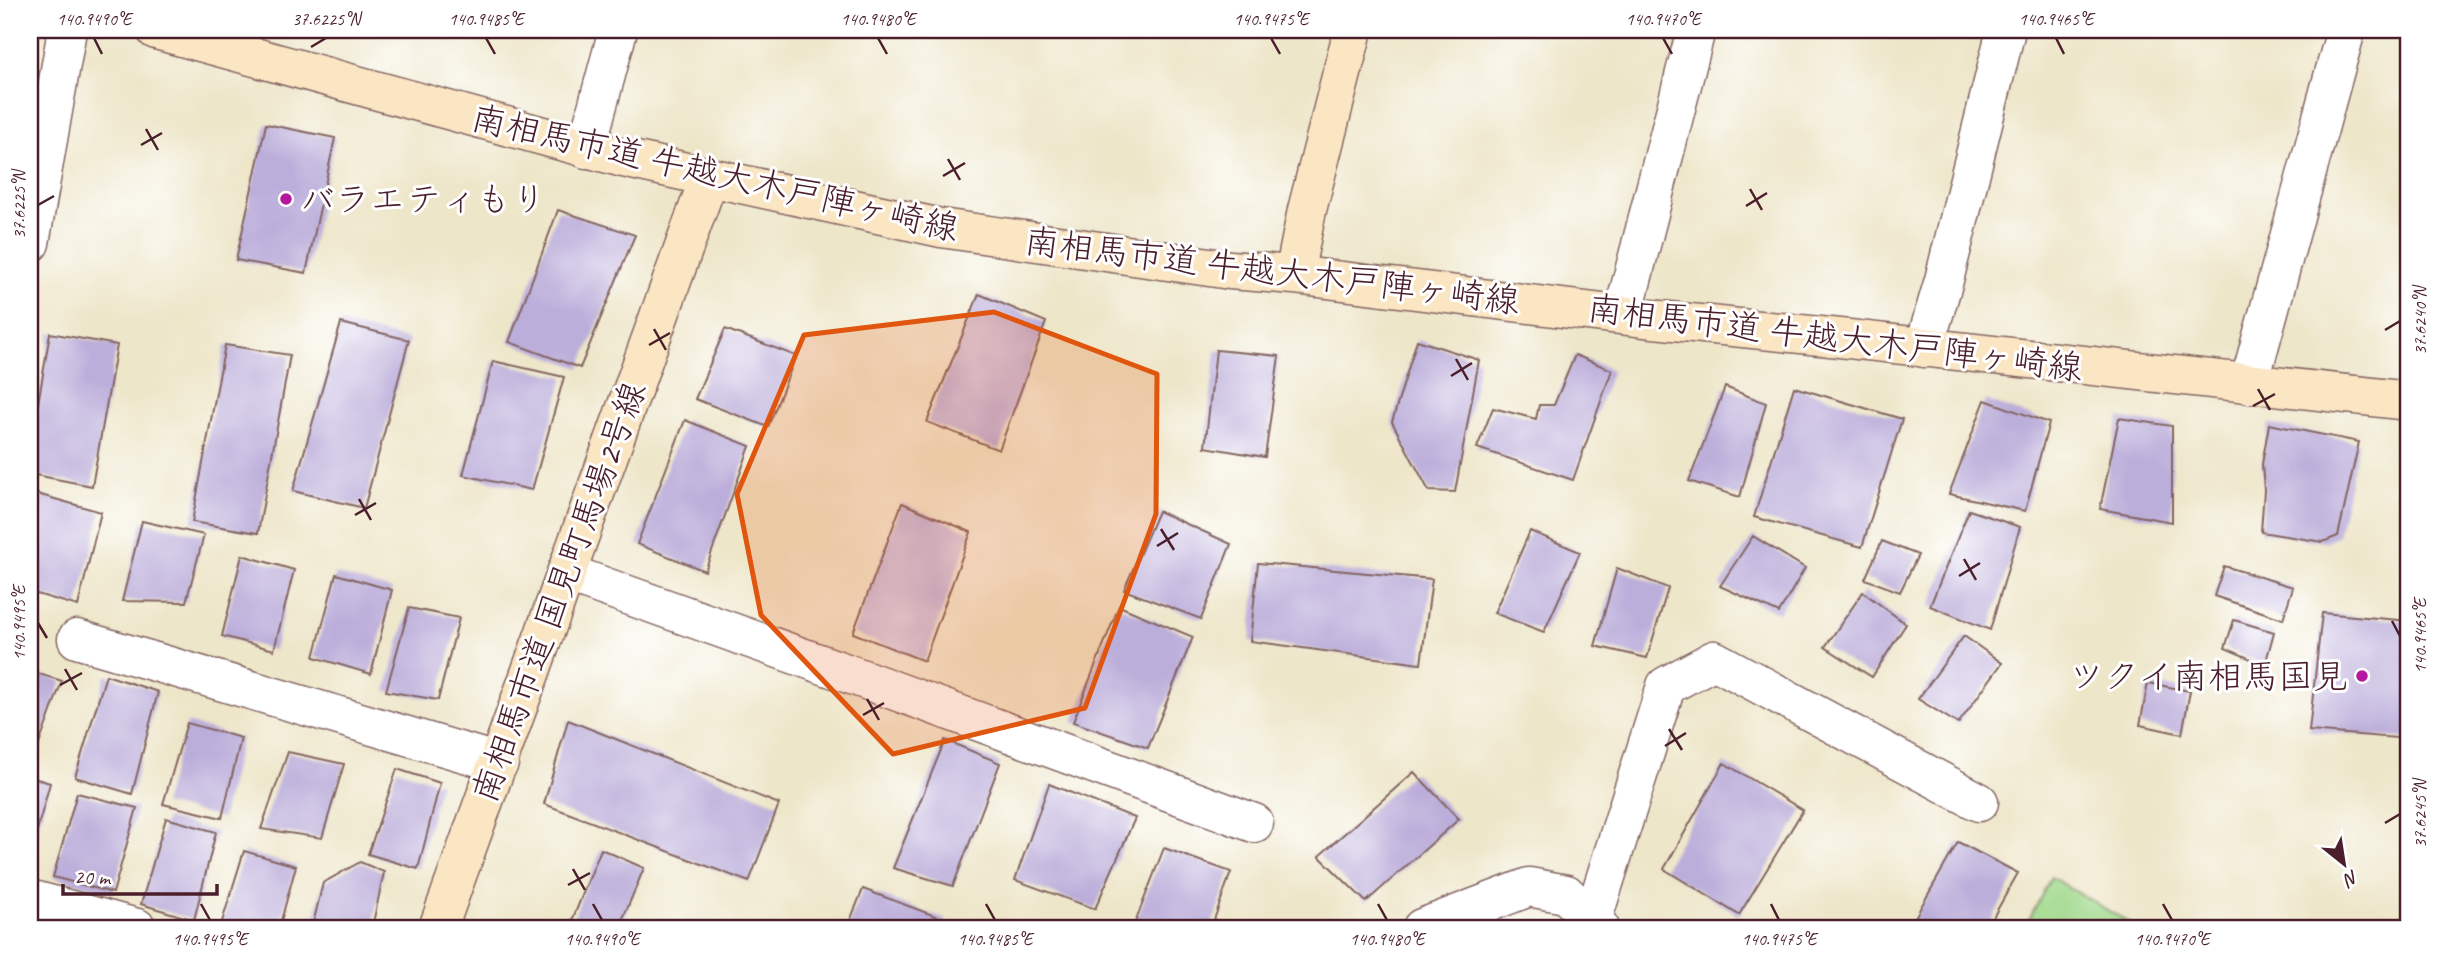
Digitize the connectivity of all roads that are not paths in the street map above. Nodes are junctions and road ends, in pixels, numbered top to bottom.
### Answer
1 (67, 30) edge
2 (156, 30) edge
3 (618, 30) edge
4 (1353, 30) edge
5 (1696, 30) edge
6 (2006, 30) edge
7 (2346, 30) edge
8 (586, 149) junction
9 (709, 178) junction
10 (30, 243) edge
11 (1294, 275) junction
12 (1623, 315) junction
13 (1924, 348) junction
14 (2249, 384) junction
15 (2409, 401) edge
16 (566, 573) junction
17 (77, 639) dead end
18 (499, 763) junction
19 (1979, 802) dead end
20 (1254, 823) dead end
21 (30, 900) edge
22 (1596, 925) edge
23 (137, 928) edge
24 (439, 928) edge
25 (1422, 928) edge

1 - 10 street
2 - 8 street, 南相馬市道 牛越大木戸陣ヶ崎線
3 - 8 street
4 - 11 street
5 - 12 street
6 - 13 street
7 - 14 street
8 - 9 street, 南相馬市道 牛越大木戸陣ヶ崎線
9 - 11 street, 南相馬市道 牛越大木戸陣ヶ崎線
9 - 16 street, 南相馬市道 国見町馬場2号線
11 - 12 street, 南相馬市道 牛越大木戸陣ヶ崎線
12 - 13 street, 南相馬市道 牛越大木戸陣ヶ崎線
13 - 14 street, 南相馬市道 牛越大木戸陣ヶ崎線
14 - 15 street, 南相馬市道 牛越大木戸陣ヶ崎線
16 - 18 street, 南相馬市道 国見町馬場2号線
16 - 20 street
17 - 18 street
18 - 24 street, 南相馬市道 国見町馬場2号線
19 - 22 street
21 - 23 street
22 - 25 street

